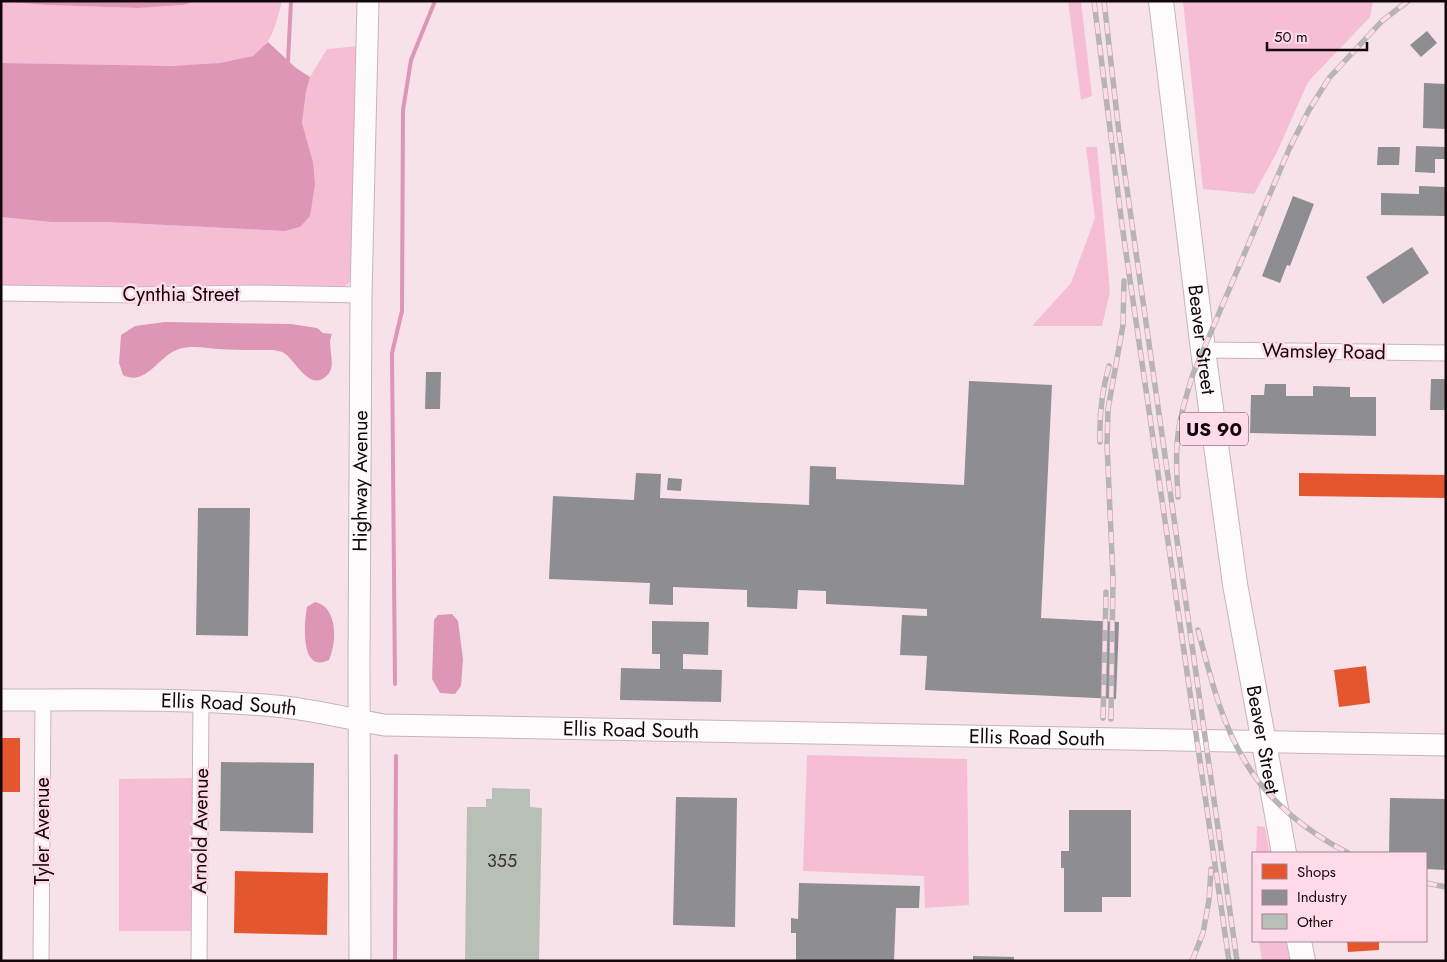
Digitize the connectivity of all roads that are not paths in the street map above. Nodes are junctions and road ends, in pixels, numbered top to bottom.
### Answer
1 (368, 1) edge
2 (1161, 1) edge
3 (1, 293) edge
4 (361, 295) junction
5 (1203, 350) junction
6 (1446, 353) edge
7 (1, 700) edge
8 (43, 700) junction
9 (201, 702) junction
10 (360, 721) junction
11 (1263, 741) junction
12 (1446, 745) edge
13 (1284, 852) edge
14 (1299, 942) edge
15 (41, 961) edge
16 (199, 961) edge
17 (360, 961) edge
18 (1303, 961) edge

1 - 4 street, Highway Avenue
2 - 5 main road, Beaver Street / US 90
3 - 4 street, Cynthia Street
4 - 10 street, Highway Avenue
5 - 6 street, Wamsley Road
5 - 11 main road, Beaver Street / US 90
7 - 8 street, Ellis Road South
8 - 9 street, Ellis Road South
8 - 15 street, Tyler Avenue
9 - 10 street, Ellis Road South
9 - 16 street, Arnold Avenue
10 - 11 street, Ellis Road South
10 - 17 street, Highway Avenue
11 - 12 street, Ellis Road South
11 - 13 main road, Beaver Street / US 90
14 - 18 main road

